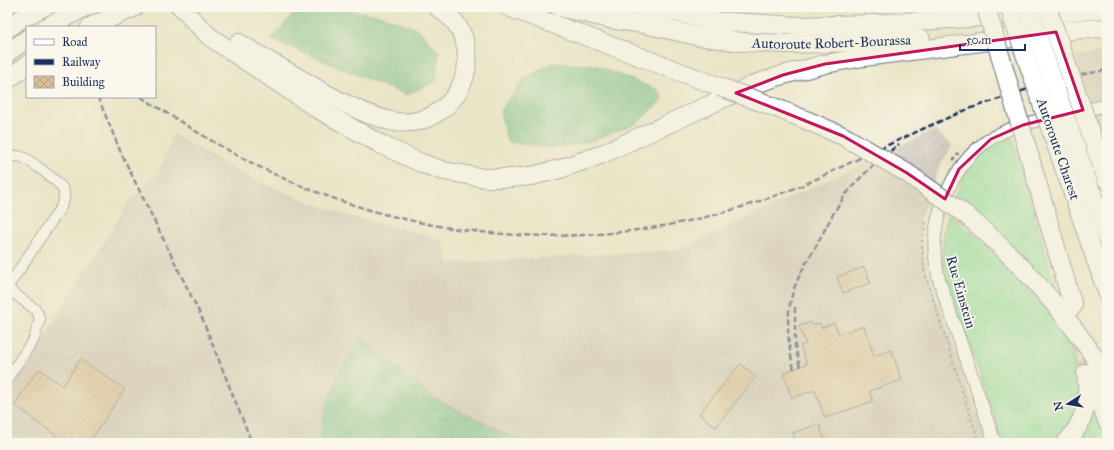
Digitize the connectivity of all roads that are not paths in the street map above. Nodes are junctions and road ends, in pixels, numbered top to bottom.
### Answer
1 (43, 7) edge
2 (85, 7) edge
3 (135, 7) edge
4 (437, 7) edge
5 (508, 7) edge
6 (559, 7) edge
7 (642, 7) edge
8 (986, 7) edge
9 (1009, 7) edge
10 (1028, 7) edge
11 (1042, 7) edge
12 (1047, 7) edge
13 (1107, 9) edge
14 (671, 10) edge
15 (184, 12) edge
16 (966, 18) junction
17 (49, 26) edge
18 (92, 26) edge
19 (1107, 28) edge
20 (7, 29) edge
21 (1074, 30) junction
22 (26, 40) edge
23 (7, 53) edge
24 (26, 66) edge
25 (7, 80) edge
26 (1107, 105) edge
27 (7, 157) edge
28 (1107, 180) edge
29 (1107, 237) edge
30 (7, 288) edge
31 (1107, 292) edge
32 (1072, 306) dead end
33 (1095, 374) edge
34 (7, 379) edge
35 (1107, 421) edge
36 (994, 443) edge
37 (1066, 443) edge

1 - 20 highway, bridge
2 - 17 highway, bridge
3 - 18 highway
4 - 15 highway
5 - 33 highway, bridge
6 - 21 highway, Autoroute Robert-Bourassa
7 - 14 highway, Autoroute Robert-Bourassa
8 - 32 highway, bridge
9 - 31 highway, Autoroute Charest, bridge
10 - 29 highway, Autoroute Charest, bridge
11 - 16 highway
12 - 28 highway, bridge
13 - 16 highway, Autoroute Robert-Bourassa
14 - 16 highway, Autoroute Robert-Bourassa
15 - 21 highway
19 - 21 highway, Autoroute Robert-Bourassa
22 - 23 highway
24 - 25 highway
26 - 36 street, Rue Einstein
27 - 30 street
30 - 34 street
33 - 35 highway
33 - 37 highway

